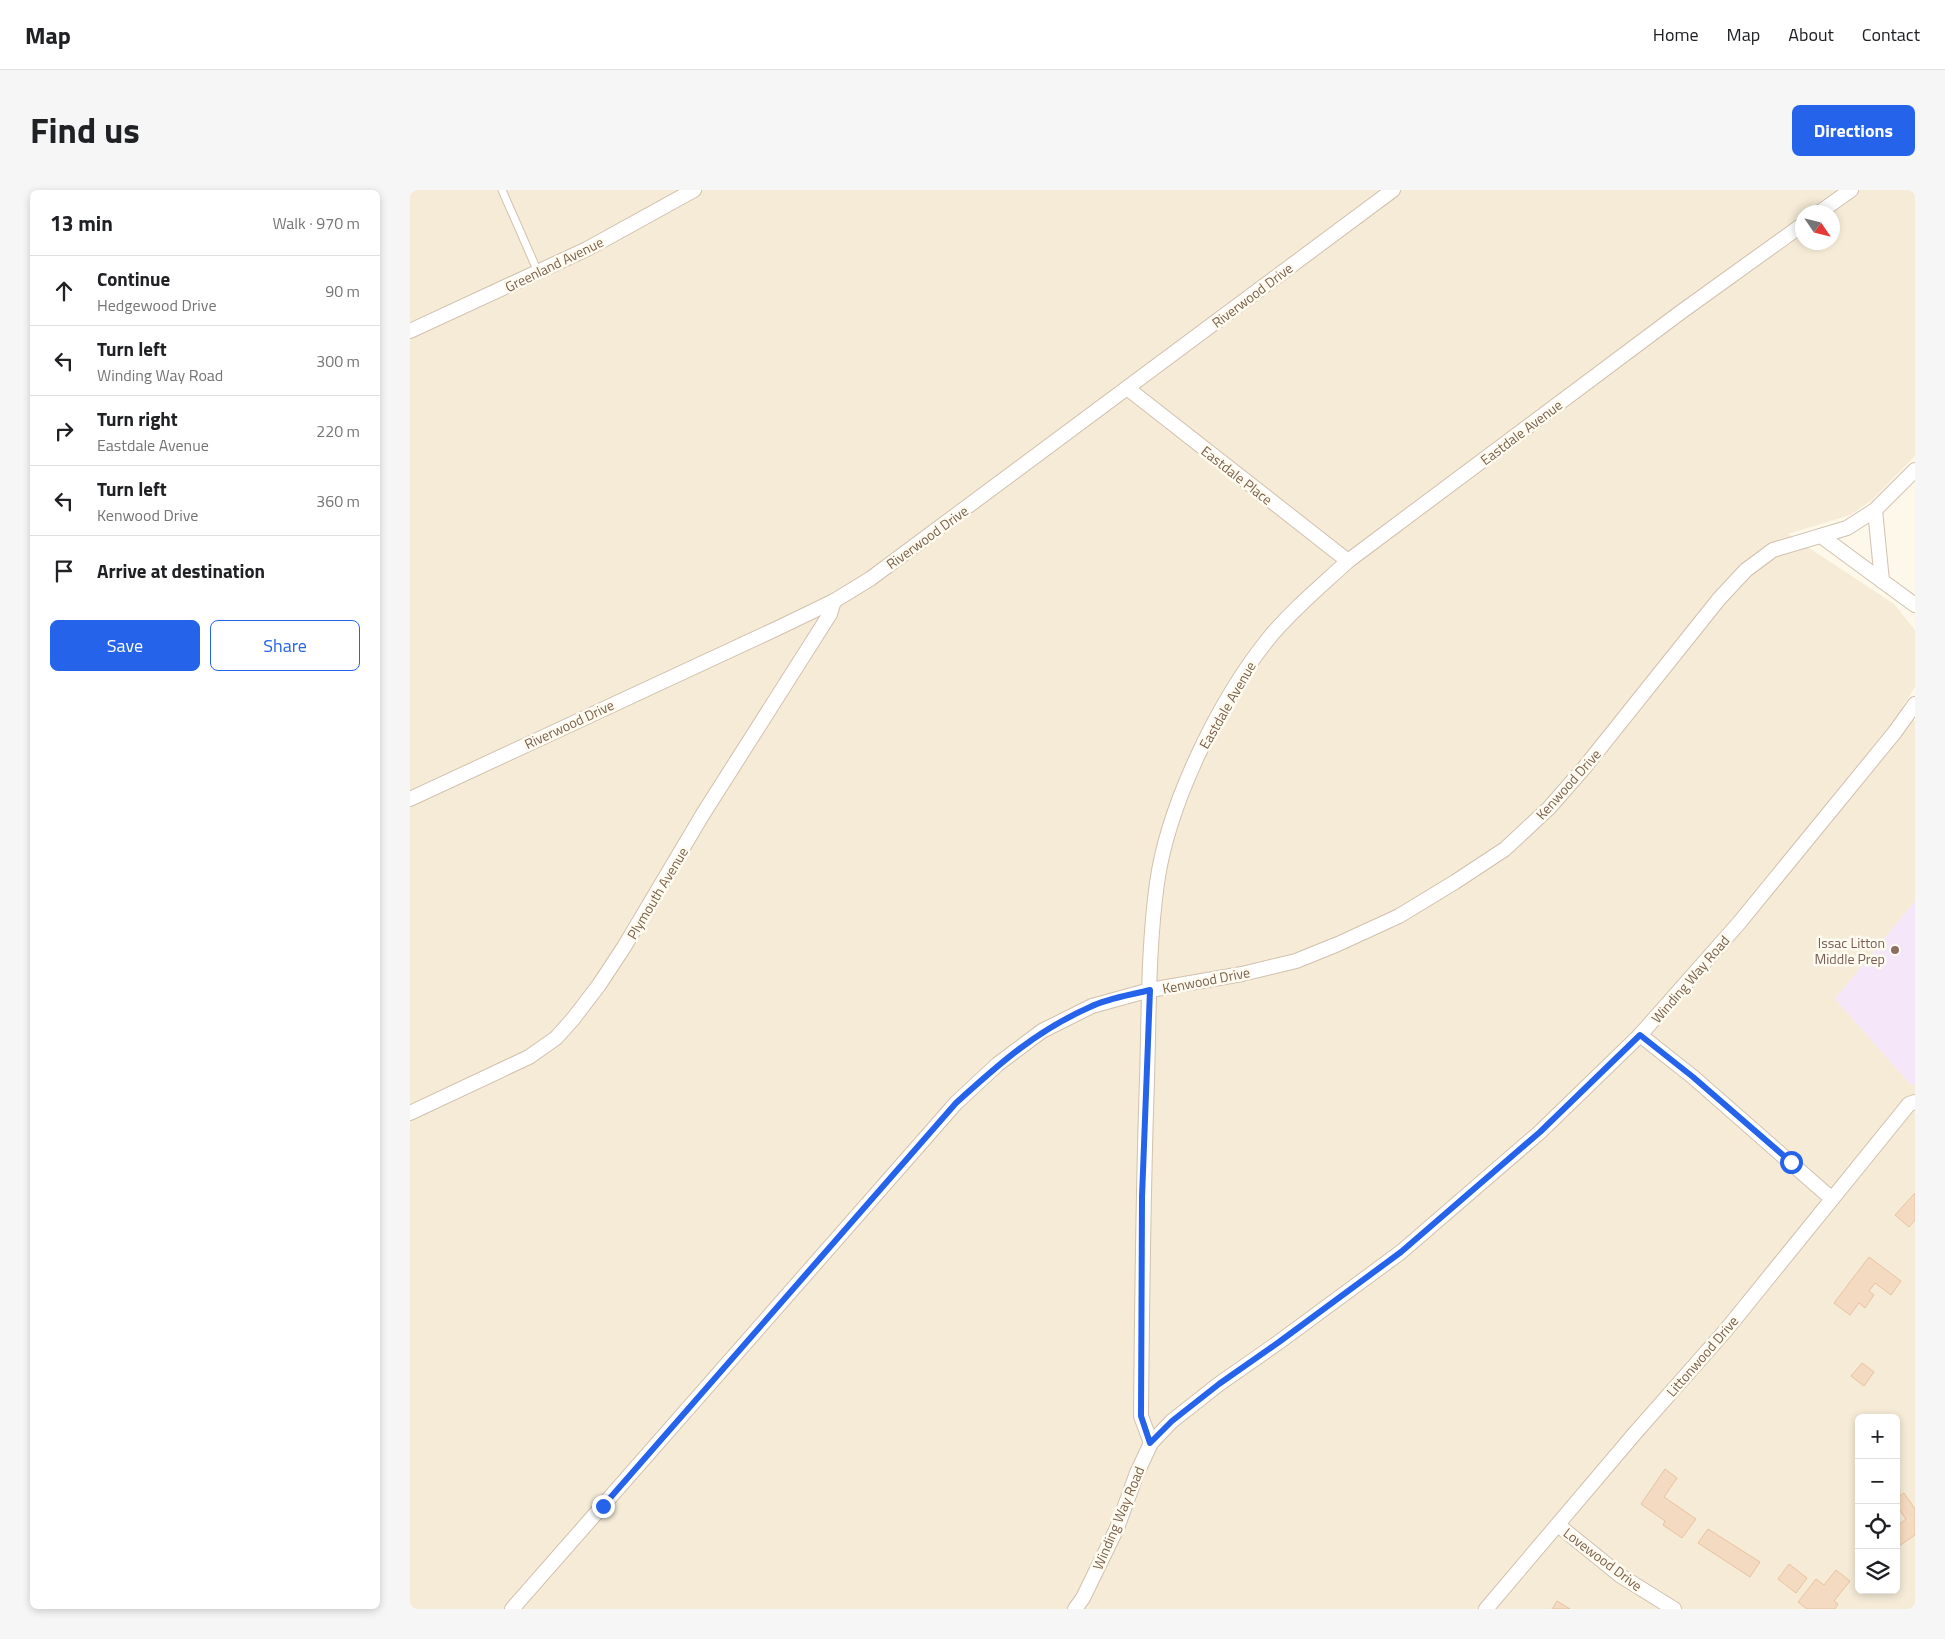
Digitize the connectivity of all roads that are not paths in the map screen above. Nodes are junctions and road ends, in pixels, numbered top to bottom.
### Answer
1 (502, 190) edge
2 (694, 190) edge
3 (1393, 190) edge
4 (1851, 190) edge
5 (1830, 205) edge
6 (1795, 230) edge
7 (538, 272) junction
8 (410, 331) edge
9 (1127, 388) junction
10 (1915, 470) edge
11 (1874, 510) junction
12 (1821, 536) junction
13 (1348, 561) junction
14 (1882, 581) junction
15 (834, 601) junction
16 (1915, 605) edge
17 (1915, 704) edge
18 (410, 799) edge
19 (1150, 990) junction
20 (1640, 1035) junction
21 (1915, 1102) edge
22 (410, 1113) edge
23 (1832, 1199) junction
24 (1150, 1443) junction
25 (1558, 1525) junction
26 (512, 1609) edge
27 (1076, 1609) edge
28 (1486, 1609) edge
29 (1674, 1609) edge

1 - 7 lane
2 - 7 street, Greenland Avenue
3 - 9 street, Riverwood Drive
4 - 5 street
6 - 13 street, Eastdale Avenue
7 - 8 street, Greenland Avenue
9 - 13 street, Eastdale Place
9 - 15 street, Riverwood Drive
10 - 11 street, Kenwood Drive
11 - 12 street, Kenwood Drive
11 - 14 street
12 - 14 street
12 - 19 street, Kenwood Drive
13 - 19 street, Eastdale Avenue
14 - 16 street
15 - 18 street, Riverwood Drive
15 - 22 street, Plymouth Avenue
17 - 20 street, Winding Way Road
19 - 24 street, Eastdale Avenue
19 - 26 street, Kenwood Drive
20 - 23 street
20 - 24 street, Winding Way Road
21 - 23 street, Littonwood Drive
23 - 25 street, Littonwood Drive
24 - 27 street, Winding Way Road
25 - 28 street, Littonwood Drive
25 - 29 street, Lovewood Drive

